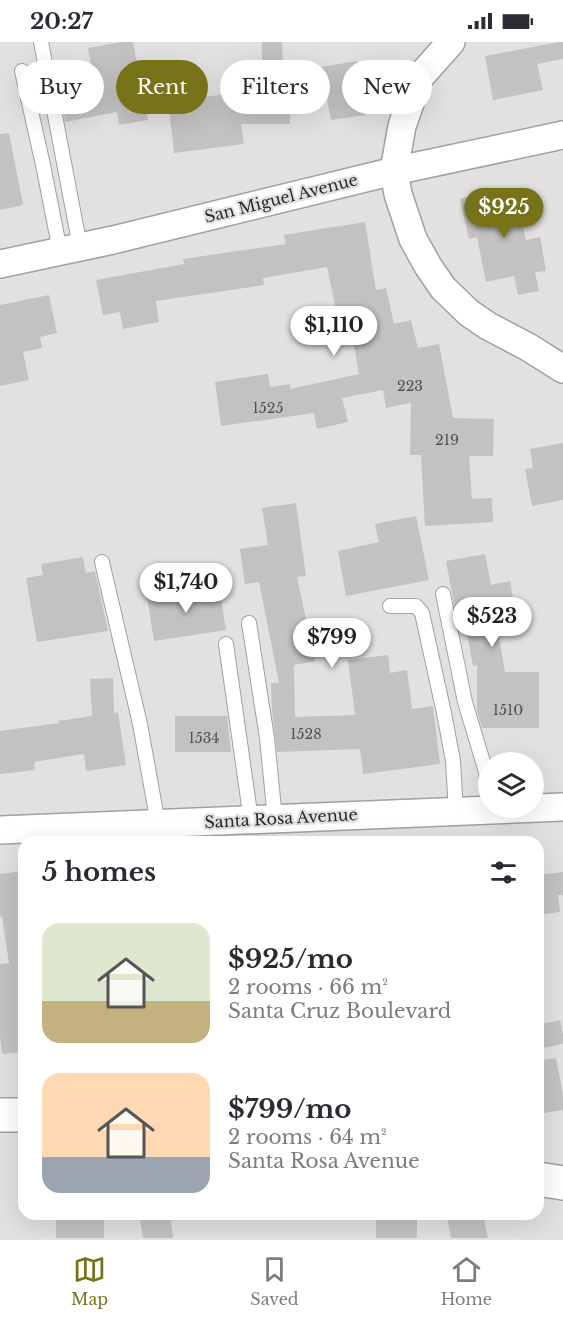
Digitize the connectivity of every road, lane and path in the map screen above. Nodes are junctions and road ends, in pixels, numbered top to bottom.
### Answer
1 (41, 42) edge
2 (451, 42) edge
3 (32, 114) edge
4 (563, 135) edge
5 (394, 171) junction
6 (70, 249) junction
7 (0, 264) edge
8 (563, 369) edge
9 (102, 562) dead end
10 (443, 594) dead end
11 (390, 606) dead end
12 (249, 623) dead end
13 (226, 644) dead end
14 (480, 752) edge
15 (544, 807) edge
16 (563, 807) edge
17 (478, 808) edge
18 (456, 811) junction
19 (263, 819) junction
20 (158, 824) junction
21 (0, 831) edge
22 (0, 1115) edge
23 (18, 1115) edge
24 (544, 1180) edge
25 (563, 1183) edge

1 - 6 lane
2 - 5 street
3 - 6 lane
4 - 5 street, San Miguel Avenue
5 - 6 street, San Miguel Avenue
5 - 8 street
6 - 7 street, San Miguel Avenue
9 - 20 lane
10 - 14 lane
11 - 18 lane
12 - 19 lane
13 - 19 lane
15 - 16 street, Santa Rosa Avenue
17 - 18 street, Santa Rosa Avenue
18 - 19 street, Santa Rosa Avenue
19 - 20 street, Santa Rosa Avenue
20 - 21 street, Santa Rosa Avenue
22 - 23 main road
24 - 25 main road

